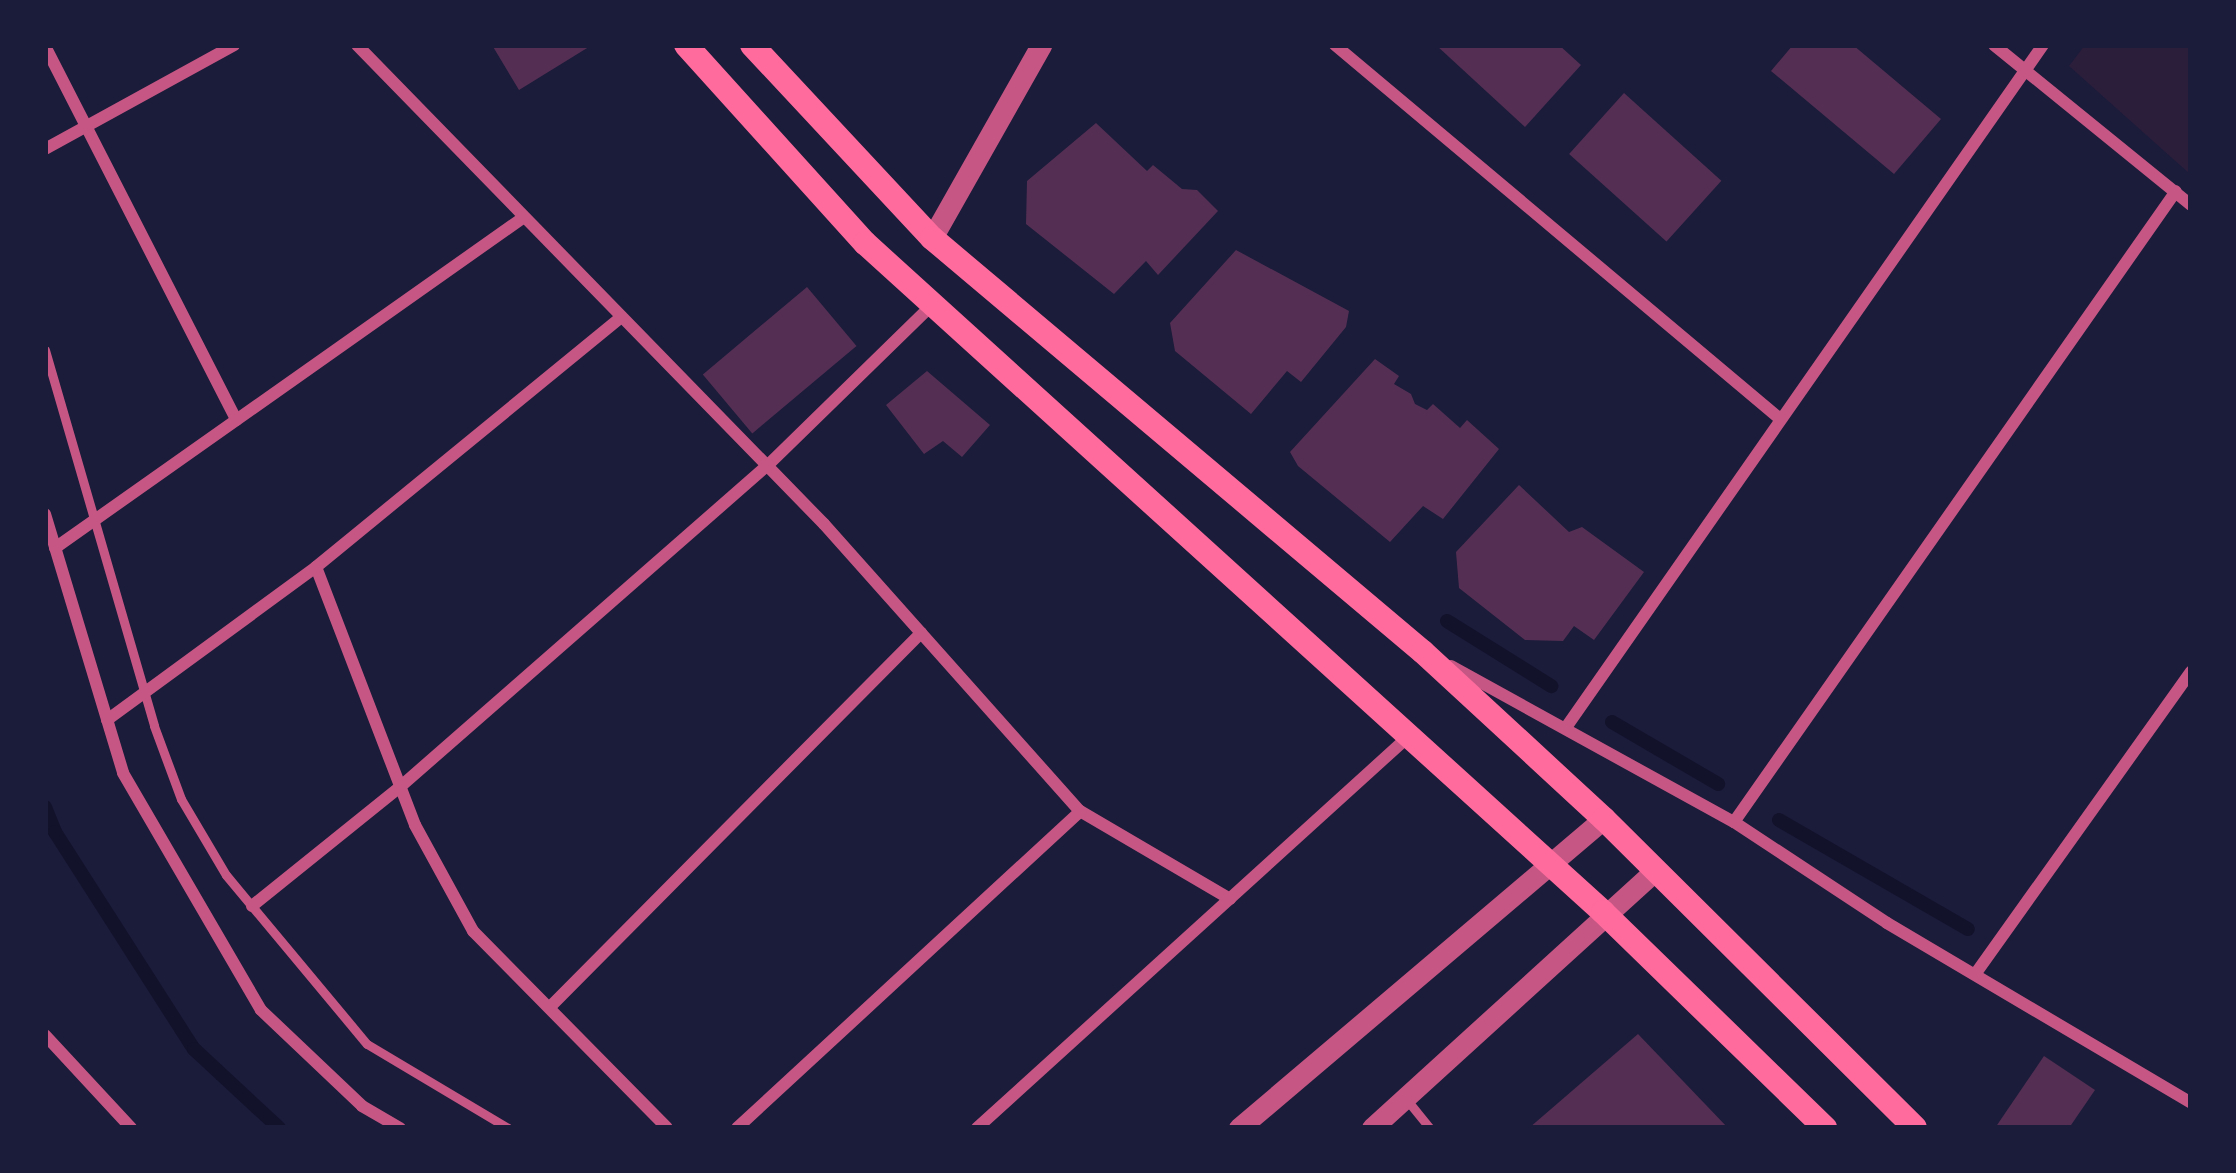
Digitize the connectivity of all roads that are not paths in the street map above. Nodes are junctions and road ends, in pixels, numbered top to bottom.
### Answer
1 (234, 45) edge
2 (357, 45) edge
3 (686, 45) edge
4 (752, 45) edge
5 (1041, 45) edge
6 (1335, 45) edge
7 (1994, 45) edge
8 (2043, 45) edge
9 (45, 46) edge
10 (2025, 70) junction
11 (86, 126) junction
12 (45, 149) edge
13 (2176, 191) junction
14 (2191, 205) edge
15 (524, 217) junction
16 (932, 238) junction
17 (933, 304) junction
18 (621, 316) junction
19 (45, 350) edge
20 (1779, 418) junction
21 (236, 420) junction
22 (767, 466) junction
23 (45, 514) edge
24 (95, 520) junction
25 (56, 548) junction
26 (316, 567) junction
27 (921, 633) junction
28 (1424, 652) junction
29 (2191, 672) edge
30 (145, 693) junction
31 (107, 720) junction
32 (1567, 726) junction
33 (1409, 736) junction
34 (400, 787) junction
35 (1080, 811) junction
36 (1604, 819) junction
37 (1734, 822) junction
38 (1546, 864) junction
39 (1654, 871) junction
40 (1230, 899) junction
41 (252, 906) junction
42 (1603, 912) junction
43 (1976, 973) junction
44 (550, 1007) junction
45 (45, 1035) edge
46 (1406, 1100) junction
47 (2191, 1103) edge
48 (131, 1128) edge
49 (400, 1128) edge
50 (508, 1128) edge
51 (668, 1128) edge
52 (737, 1128) edge
53 (976, 1128) edge
54 (1239, 1128) edge
55 (1372, 1128) edge
56 (1430, 1128) edge
57 (1825, 1128) edge
58 (1915, 1128) edge

1 - 11 street
2 - 15 street
3 - 17 main road
4 - 16 main road
5 - 16 street
6 - 20 street
7 - 10 street
8 - 10 street
9 - 11 street
10 - 13 street
10 - 20 street
11 - 12 street
11 - 21 street
13 - 14 street
13 - 37 street
15 - 18 street
15 - 21 street
16 - 28 main road
17 - 22 street
17 - 33 main road
18 - 22 street
18 - 26 street
19 - 24 lane
20 - 32 street
21 - 24 street
22 - 27 street
22 - 34 street
23 - 25 street
24 - 25 street
24 - 30 lane
25 - 31 street
26 - 30 street
26 - 34 street
27 - 35 street
27 - 44 street
28 - 32 street
28 - 36 main road
29 - 43 street
30 - 31 street
30 - 41 lane
31 - 49 street
32 - 37 street
33 - 38 main road
33 - 40 street
34 - 41 street
34 - 44 street
35 - 40 street
35 - 52 street
36 - 38 street
36 - 39 main road
37 - 43 street
38 - 42 main road
38 - 54 street
39 - 42 street
39 - 58 main road
40 - 53 street
41 - 50 lane
42 - 46 street
42 - 57 main road
43 - 47 street
44 - 51 street
45 - 48 street
46 - 55 street
46 - 56 lane

